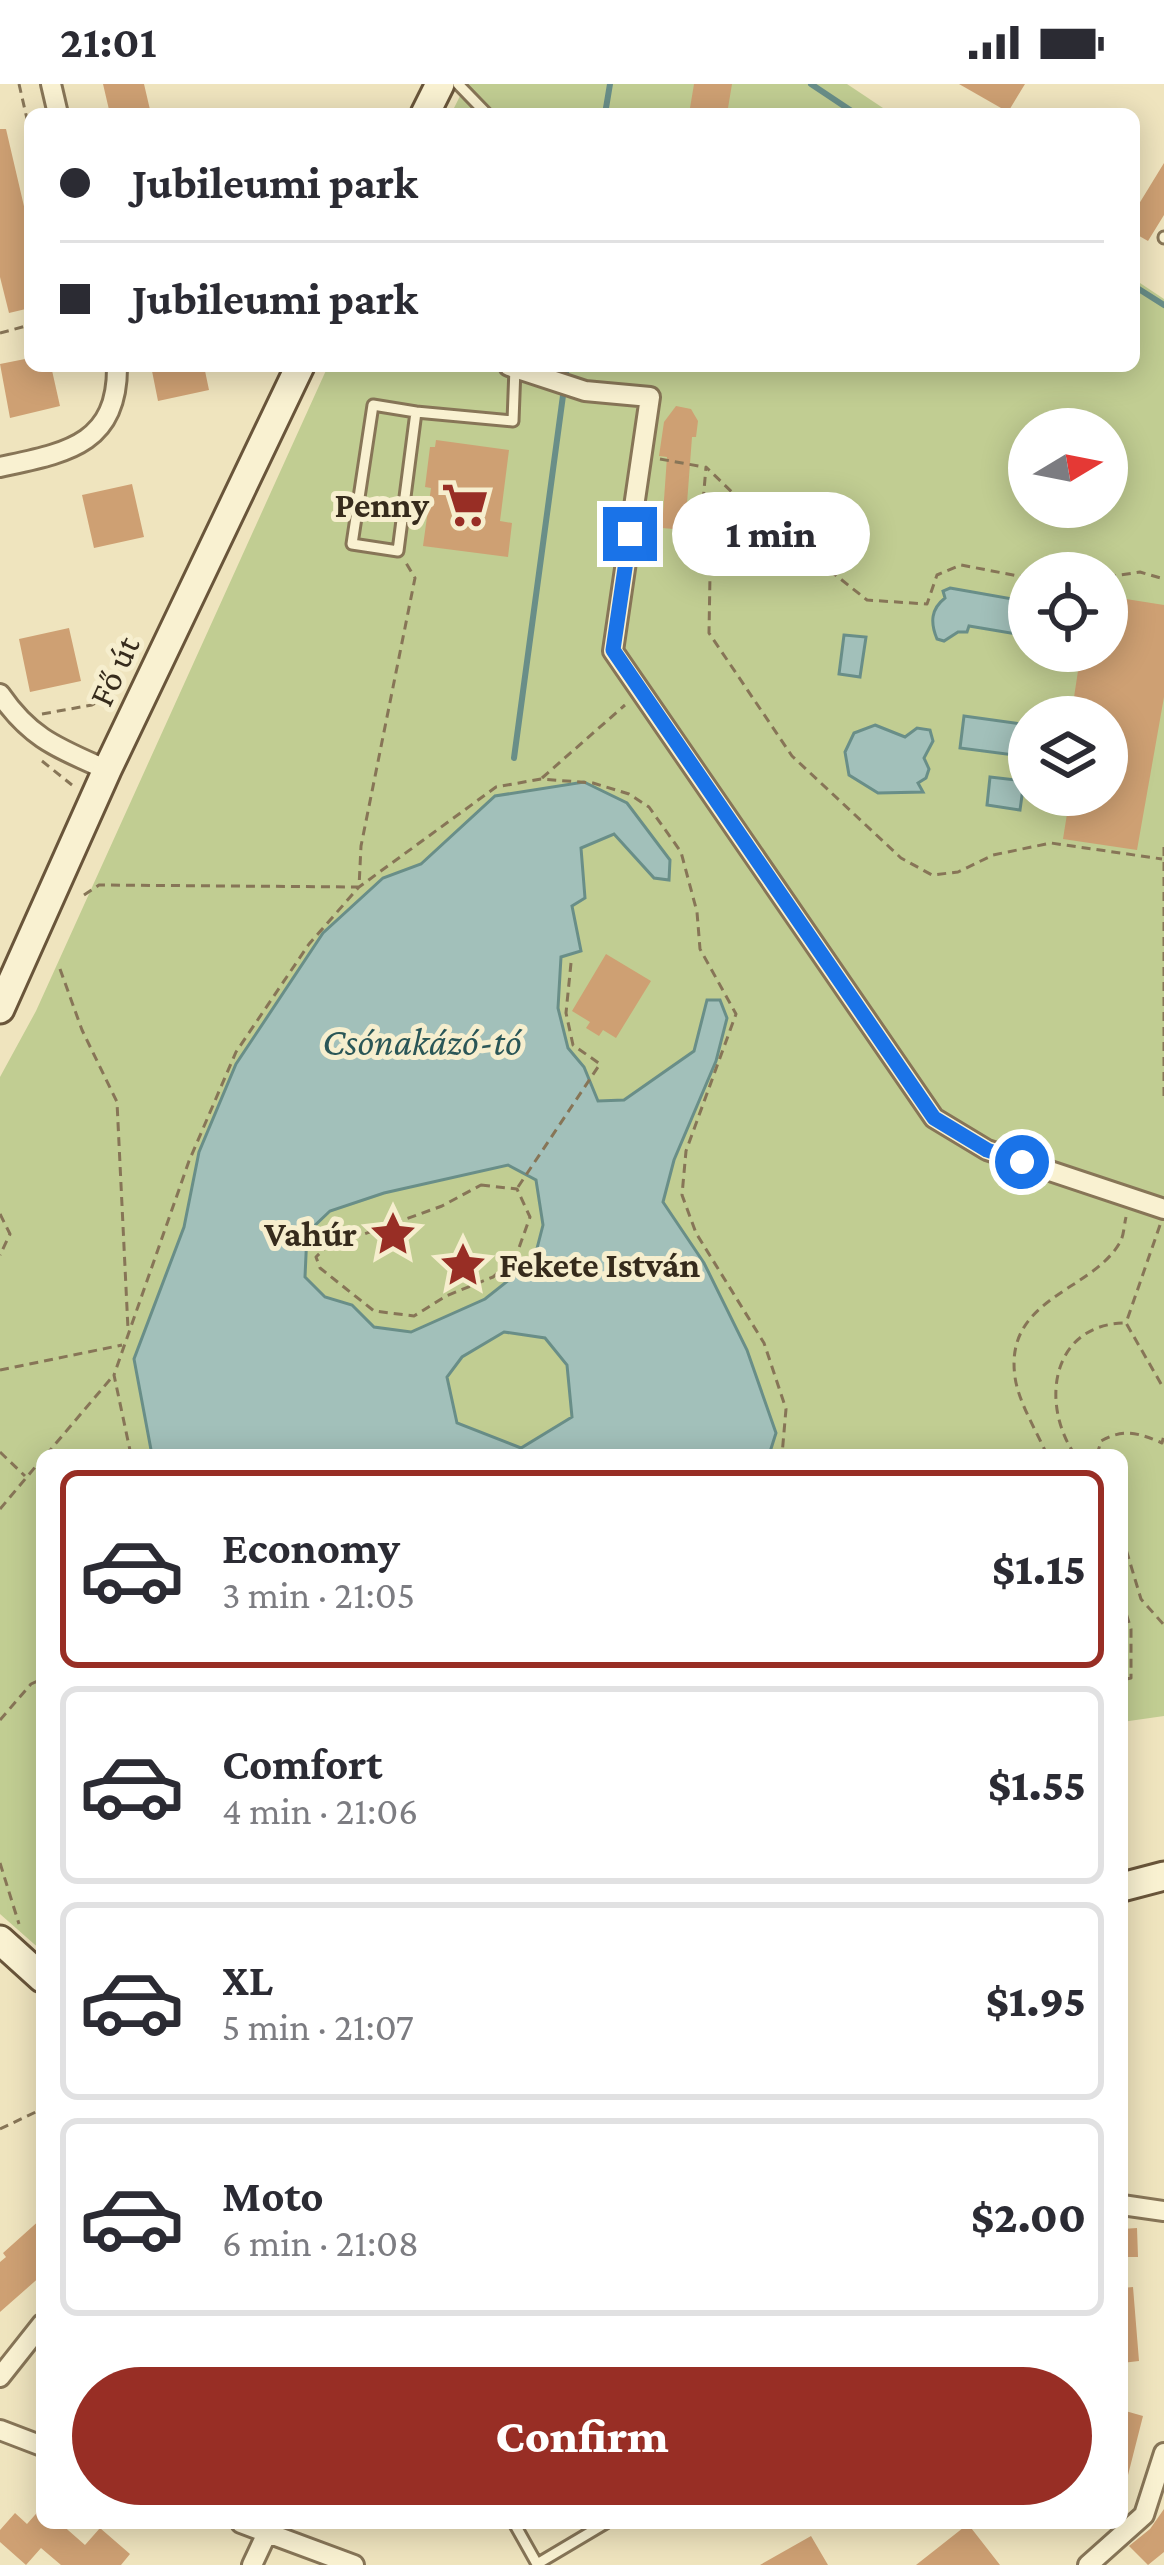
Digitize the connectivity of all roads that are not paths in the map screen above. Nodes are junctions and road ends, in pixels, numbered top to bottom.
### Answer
1 (458, 84) edge
2 (481, 108) edge
3 (117, 372) edge
4 (297, 372) edge
5 (512, 372) edge
6 (527, 372) edge
7 (416, 412) junction
8 (0, 467) edge
9 (0, 694) edge
10 (28, 720) junction
11 (0, 727) edge
12 (107, 770) junction
13 (0, 1009) edge
14 (1164, 1210) edge
15 (1164, 1876) edge
16 (1128, 1885) edge
17 (10, 1934) edge
18 (36, 1970) edge
19 (1128, 2206) edge
20 (1164, 2211) edge
21 (36, 2332) edge
22 (0, 2377) edge
23 (0, 2430) edge
24 (36, 2444) edge
25 (1164, 2453) edge
26 (257, 2529) edge
27 (517, 2529) edge
28 (596, 2529) edge
29 (267, 2533) junction
30 (252, 2565) edge
31 (354, 2565) edge
32 (1088, 2565) edge

1 - 2 lane
3 - 8 street
4 - 12 main road, Fő út
5 - 7 lane
6 - 14 street
7 - 7 lane
9 - 10 street
10 - 11 street
10 - 12 street
12 - 13 main road, Fő út
15 - 16 main road
17 - 18 main road
19 - 20 street
21 - 22 street
23 - 24 street
25 - 32 street
26 - 29 street
27 - 28 lane
29 - 30 street
29 - 31 street

